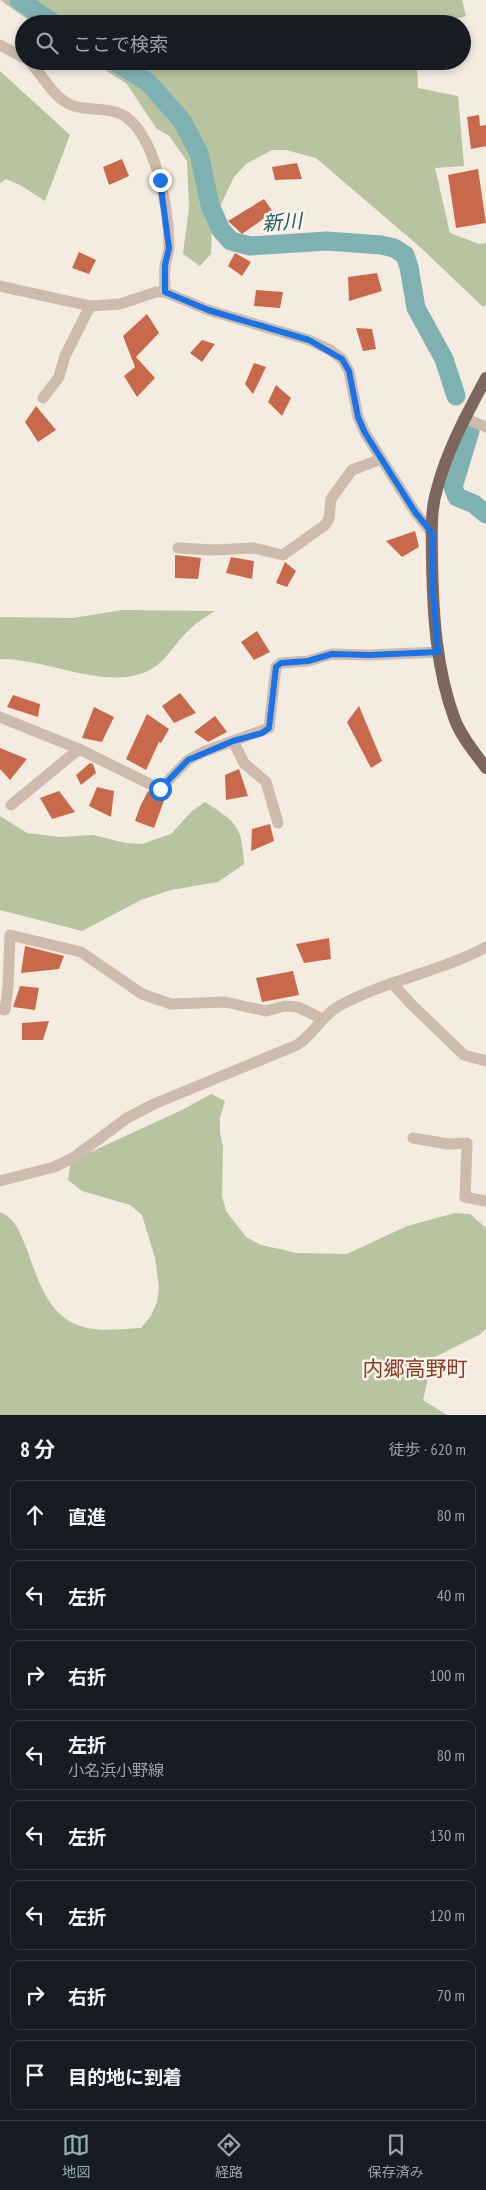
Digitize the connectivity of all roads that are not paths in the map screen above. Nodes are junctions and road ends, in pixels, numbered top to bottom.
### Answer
1 (0, 45) edge
2 (15, 53) edge
3 (37, 70) edge
4 (0, 286) edge
5 (165, 292) junction
6 (90, 306) junction
7 (486, 378) edge
8 (42, 398) dead end
9 (464, 418) junction
10 (486, 427) edge
11 (381, 459) junction
12 (432, 533) junction
13 (178, 548) dead end
14 (438, 652) junction
15 (0, 717) edge
16 (233, 741) junction
17 (79, 749) junction
18 (486, 768) edge
19 (11, 805) dead end
20 (278, 824) dead end
21 (486, 947) edge
22 (392, 983) junction
23 (0, 1009) edge
24 (322, 1019) junction
25 (486, 1060) edge
26 (413, 1138) dead end
27 (0, 1181) edge
28 (486, 1201) edge

1 - 2 street
3 - 5 street
4 - 6 street
5 - 6 street
5 - 11 street
6 - 8 street
7 - 9 main road
9 - 10 street
9 - 12 main road
11 - 12 street
11 - 13 street
12 - 14 main road
14 - 16 street
14 - 18 main road
15 - 17 street
16 - 17 street
16 - 20 street
17 - 19 street
21 - 22 street
22 - 24 street
22 - 25 street
23 - 24 street
24 - 27 street
26 - 28 street

